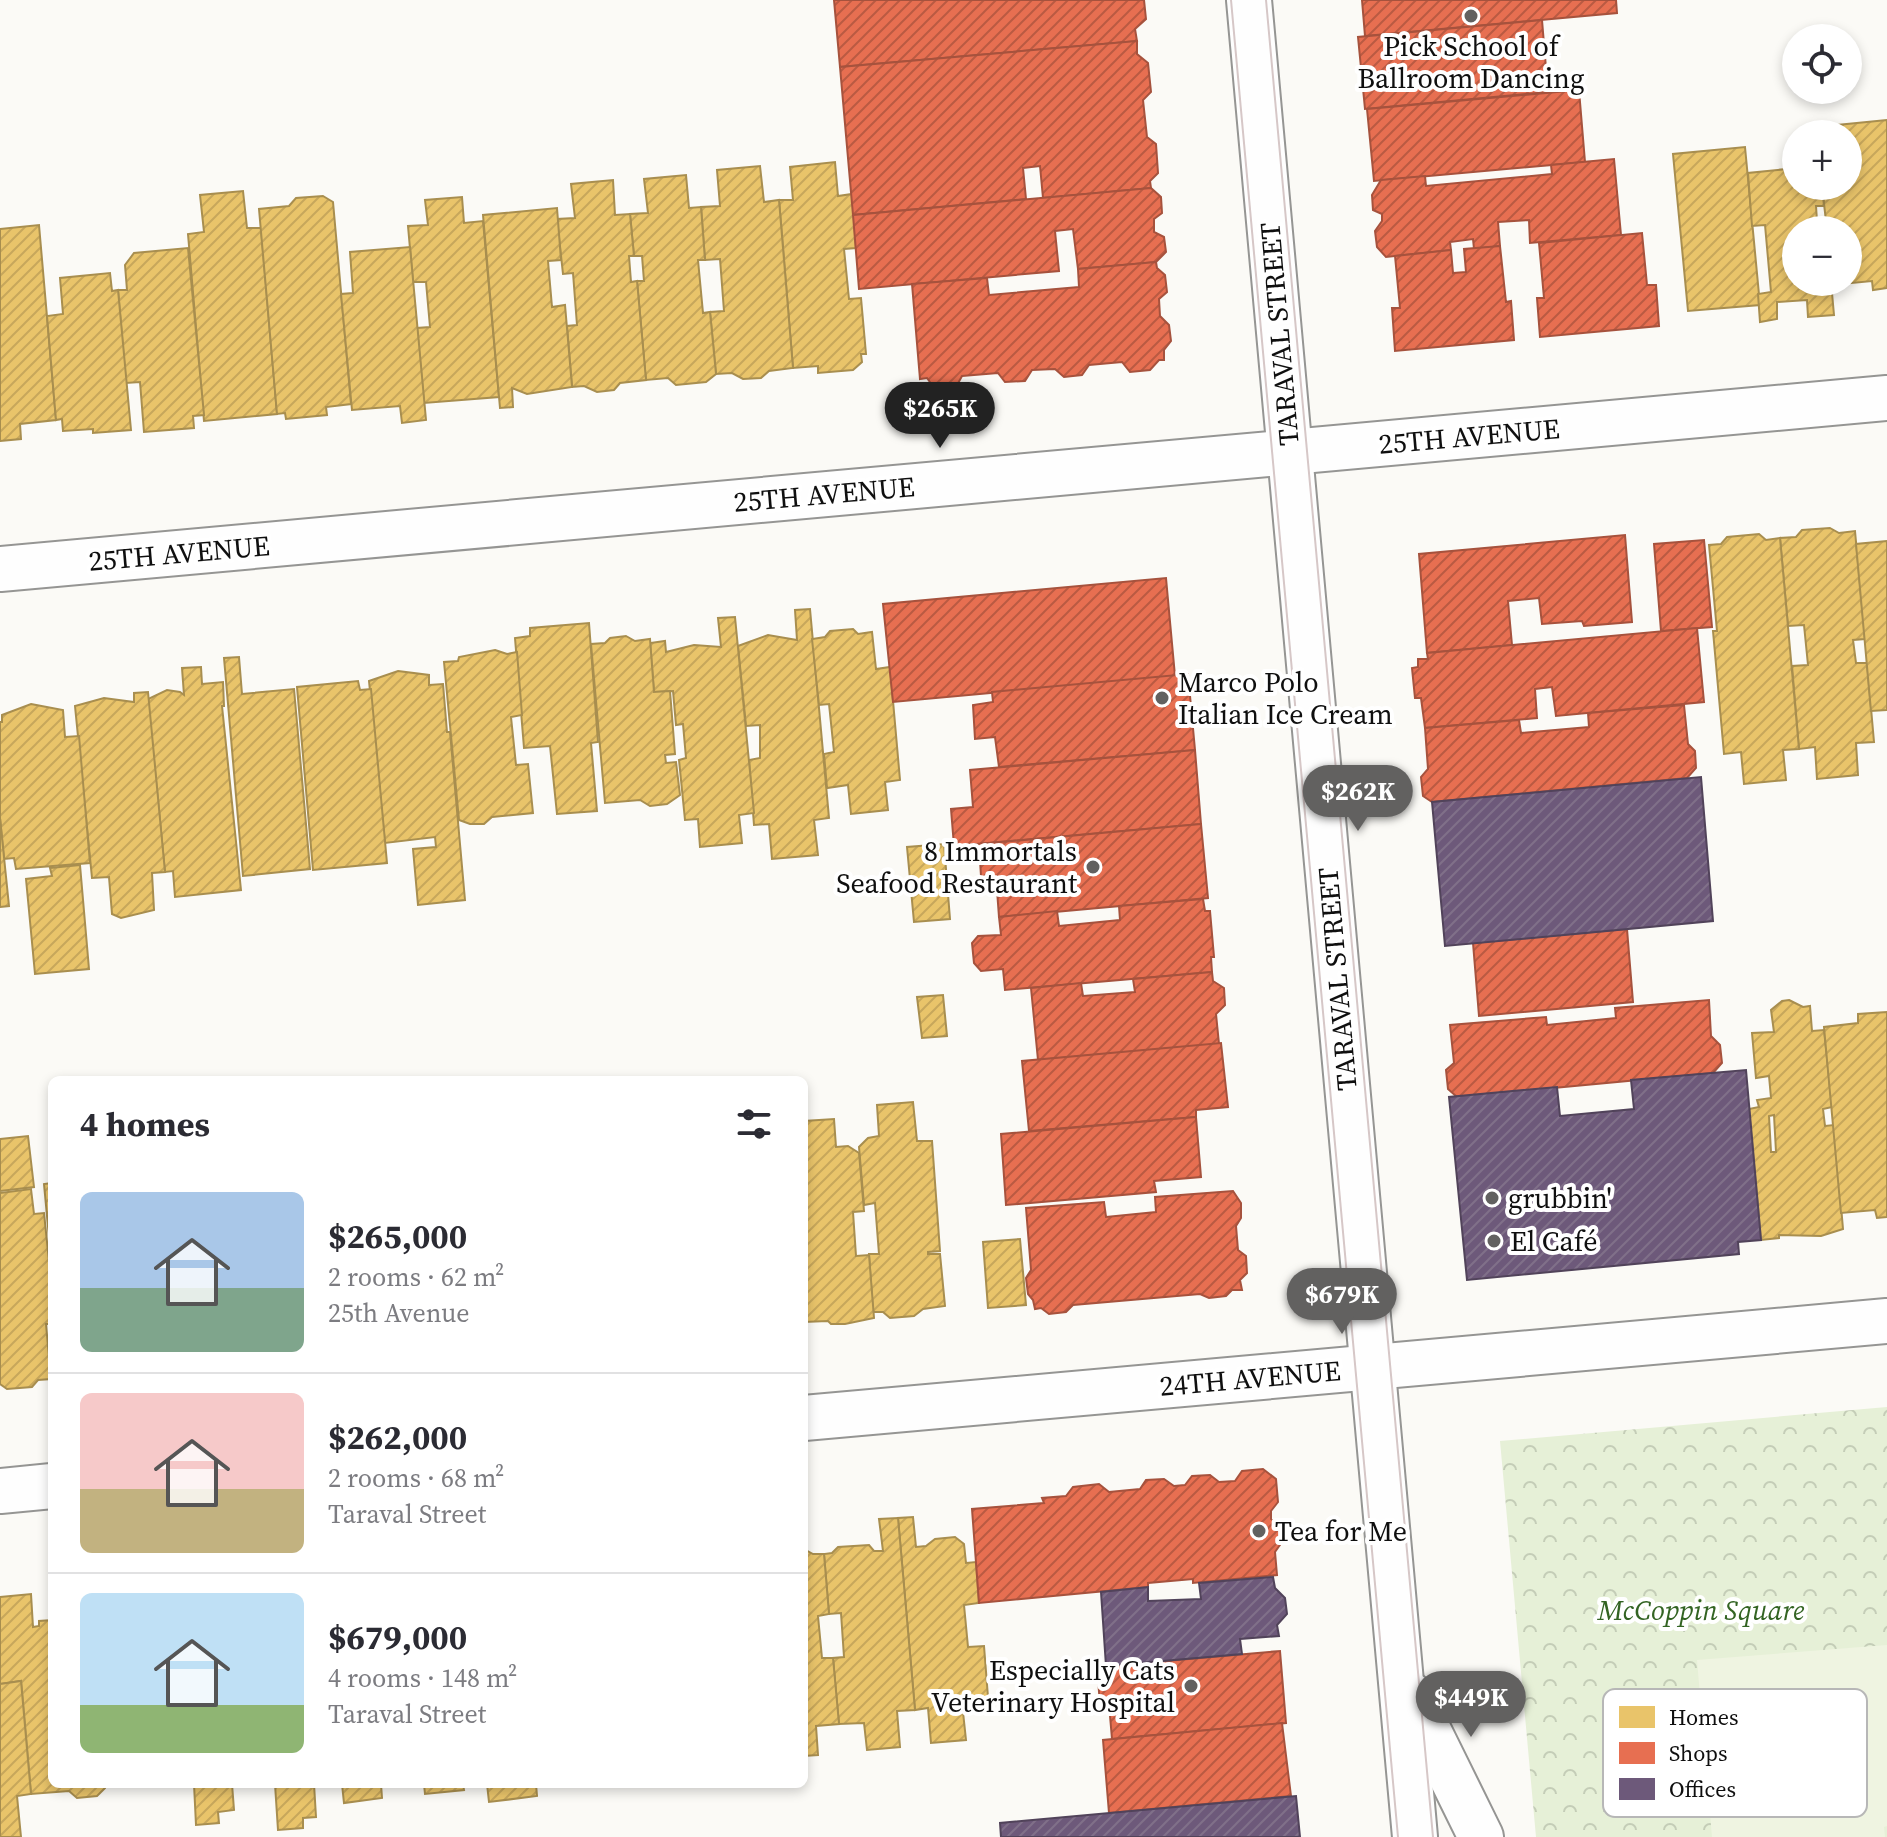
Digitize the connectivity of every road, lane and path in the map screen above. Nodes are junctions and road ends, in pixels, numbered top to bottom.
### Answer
1 (1249, 0) edge
2 (1887, 398) edge
3 (1289, 452) junction
4 (0, 569) edge
5 (1887, 1321) edge
6 (1373, 1368) junction
7 (808, 1418) edge
8 (48, 1486) edge
9 (0, 1491) edge
10 (1399, 1671) junction
11 (1415, 1837) edge
12 (1481, 1837) edge

1 - 3 street, TARAVAL STREET
2 - 3 street, 25TH AVENUE
3 - 4 street, 25TH AVENUE
3 - 6 street, TARAVAL STREET
5 - 6 street, 24TH AVENUE
6 - 7 street, 24TH AVENUE
6 - 10 street, TARAVAL STREET
8 - 9 street
10 - 11 street, TARAVAL STREET
10 - 12 street, TARAVAL STREET

